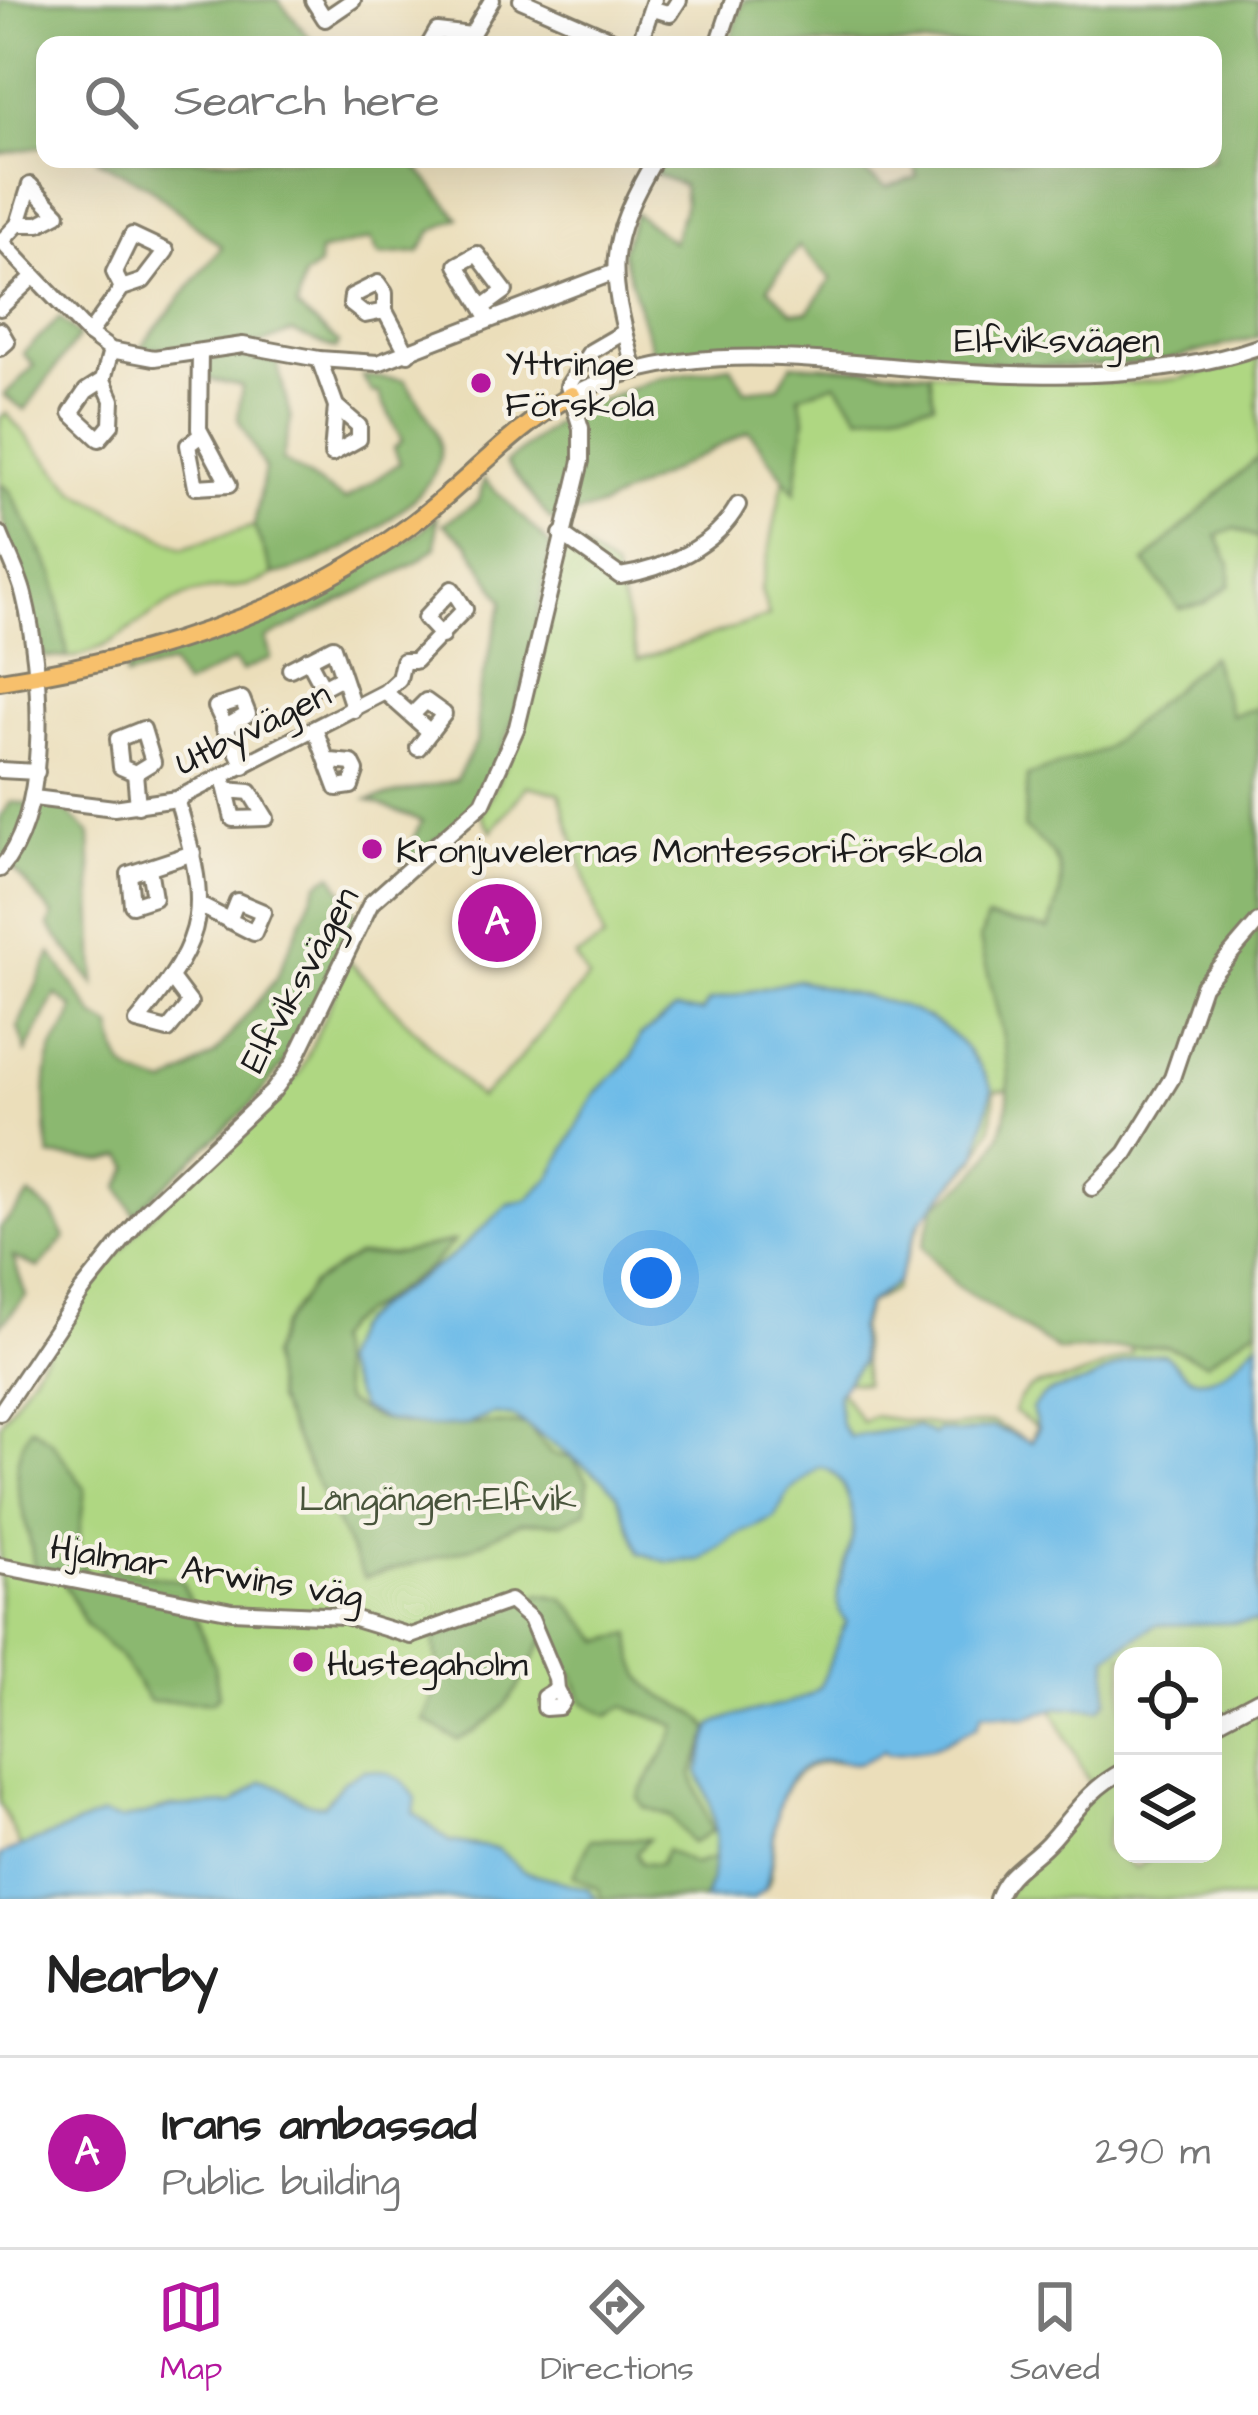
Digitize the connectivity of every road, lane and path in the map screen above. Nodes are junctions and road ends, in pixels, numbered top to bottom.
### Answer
1 (313, 0) edge
2 (353, 0) edge
3 (492, 0) edge
4 (679, 0) edge
5 (734, 0) edge
6 (529, 2) edge
7 (654, 5) edge
8 (470, 36) edge
9 (603, 36) edge
10 (642, 36) edge
11 (721, 36) edge
12 (650, 168) edge
13 (19, 224) dead end
14 (1, 241) edge
15 (616, 272) junction
16 (32, 278) junction
17 (122, 288) dead end
18 (0, 308) edge
19 (385, 310) dead end
20 (0, 330) edge
21 (88, 334) junction
22 (621, 334) junction
23 (1258, 347) edge
24 (0, 348) edge
25 (111, 350) junction
26 (200, 352) junction
27 (409, 354) junction
28 (319, 359) junction
29 (634, 368) junction
30 (103, 380) dead end
31 (572, 395) junction
32 (336, 406) dead end
33 (201, 435) dead end
34 (738, 505) dead end
35 (0, 534) edge
36 (561, 534) junction
37 (442, 636) dead end
38 (308, 659) junction
39 (290, 669) dead end
40 (33, 675) junction
41 (340, 678) junction
42 (0, 681) edge
43 (385, 692) junction
44 (354, 710) junction
45 (412, 715) junction
46 (224, 728) dead end
47 (315, 729) junction
48 (430, 732) junction
49 (418, 748) dead end
50 (331, 761) dead end
51 (244, 766) junction
52 (0, 770) edge
53 (37, 772) junction
54 (135, 773) dead end
55 (34, 798) junction
56 (177, 799) junction
57 (138, 806) junction
58 (193, 853) junction
59 (149, 868) dead end
60 (0, 869) edge
61 (201, 907) junction
62 (229, 921) dead end
63 (1258, 922) edge
64 (172, 979) dead end
65 (1092, 1188) dead end
66 (0, 1413) edge
67 (0, 1566) edge
68 (557, 1689) dead end
69 (1258, 1700) edge
70 (1222, 1719) edge
71 (1114, 1777) edge
72 (997, 1899) edge

1 - 2 street
3 - 8 street
4 - 7 street
5 - 11 street
6 - 9 street
7 - 10 street
12 - 15 street
13 - 14 street
14 - 16 street
15 - 22 street
15 - 27 street
16 - 18 street
16 - 21 street
17 - 21 street
19 - 27 street
20 - 24 street
21 - 25 street
22 - 29 street
22 - 31 street
23 - 29 street, Elfviksvägen
25 - 26 street
25 - 30 street
26 - 28 street
26 - 33 street
27 - 28 street
28 - 32 street
29 - 31 street, Elfviksvägen
31 - 36 street, Elfviksvägen
31 - 40 main road
34 - 36 street
35 - 40 street
36 - 66 street, Elfviksvägen
37 - 43 street, Utbyvägen
38 - 39 street
38 - 41 street
38 - 41 street
40 - 42 main road
40 - 53 street
41 - 44 street
43 - 44 street, Utbyvägen
43 - 45 street
44 - 47 street, Utbyvägen
45 - 48 street
45 - 48 street
46 - 51 street
47 - 50 street
47 - 51 street, Utbyvägen
48 - 49 street
51 - 56 street, Utbyvägen
52 - 53 street
53 - 55 street
54 - 57 street
55 - 57 street, Utbyvägen
55 - 60 street
56 - 57 street, Utbyvägen
56 - 58 street
58 - 59 street
58 - 61 street
61 - 62 street
61 - 64 street
63 - 65 street
67 - 68 street, Hjalmar Arwins väg
69 - 70 street
71 - 72 street

